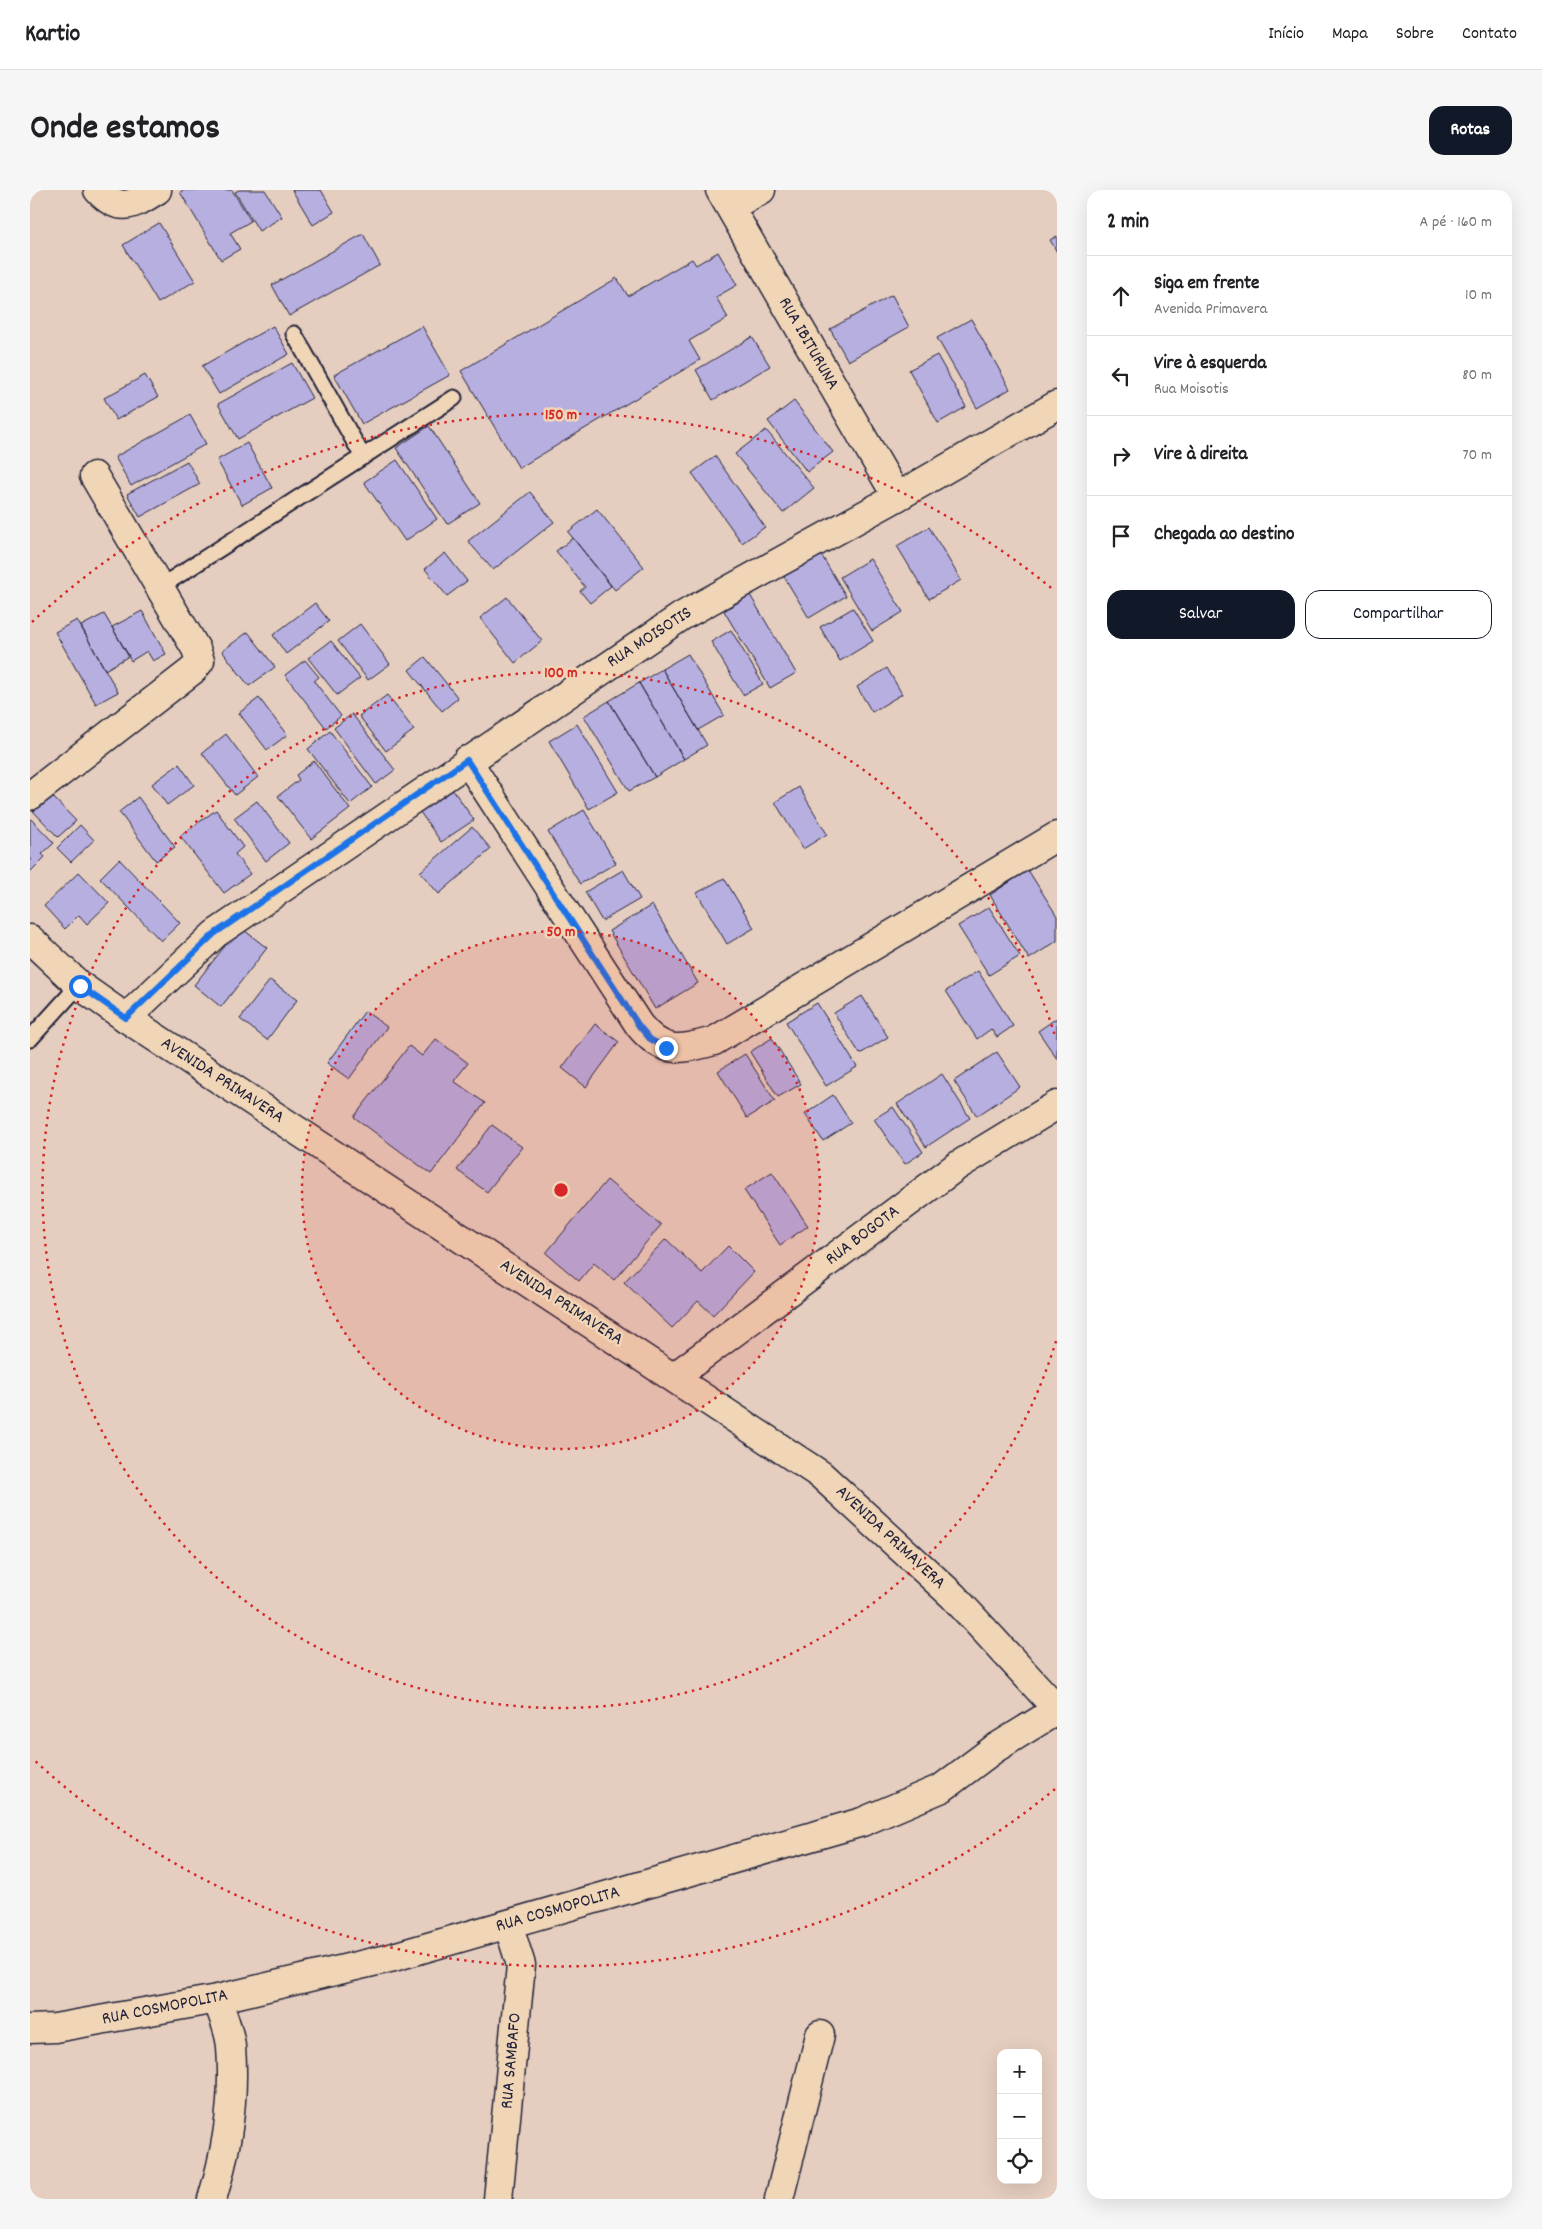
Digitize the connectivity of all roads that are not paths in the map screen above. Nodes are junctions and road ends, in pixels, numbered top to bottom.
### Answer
1 (98, 190) edge
2 (158, 190) edge
3 (761, 190) edge
4 (725, 199) edge
5 (294, 334) dead end
6 (454, 398) dead end
7 (1057, 405) edge
8 (363, 457) junction
9 (94, 476) dead end
10 (897, 497) junction
11 (160, 587) junction
12 (467, 760) junction
13 (30, 796) edge
14 (1057, 836) edge
15 (30, 939) edge
16 (80, 986) junction
17 (126, 1018) junction
18 (30, 1039) edge
19 (1057, 1105) edge
20 (674, 1377) junction
21 (1057, 1710) edge
22 (508, 1924) junction
23 (217, 1999) junction
24 (30, 2029) edge
25 (820, 2035) dead end
26 (212, 2199) edge
27 (498, 2199) edge
28 (779, 2199) edge

1 - 2 street
3 - 4 street
4 - 10 street, RUA IBITURUNA
5 - 8 lane
6 - 8 lane
7 - 10 street, RUA MOISOTIS
8 - 11 lane
9 - 11 street
10 - 12 street, RUA MOISOTIS
11 - 13 street
12 - 14 street
12 - 17 street, RUA MOISOTIS
15 - 16 street, AVENIDA PRIMAVERA
16 - 17 street, AVENIDA PRIMAVERA
16 - 18 lane
17 - 20 street, AVENIDA PRIMAVERA
19 - 20 street, RUA BOGOTA
20 - 21 street, AVENIDA PRIMAVERA
21 - 22 street, RUA COSMOPOLITA
22 - 23 street, RUA COSMOPOLITA
22 - 27 street, RUA SAMBAFO
23 - 24 street, RUA COSMOPOLITA
23 - 26 street
25 - 28 street

